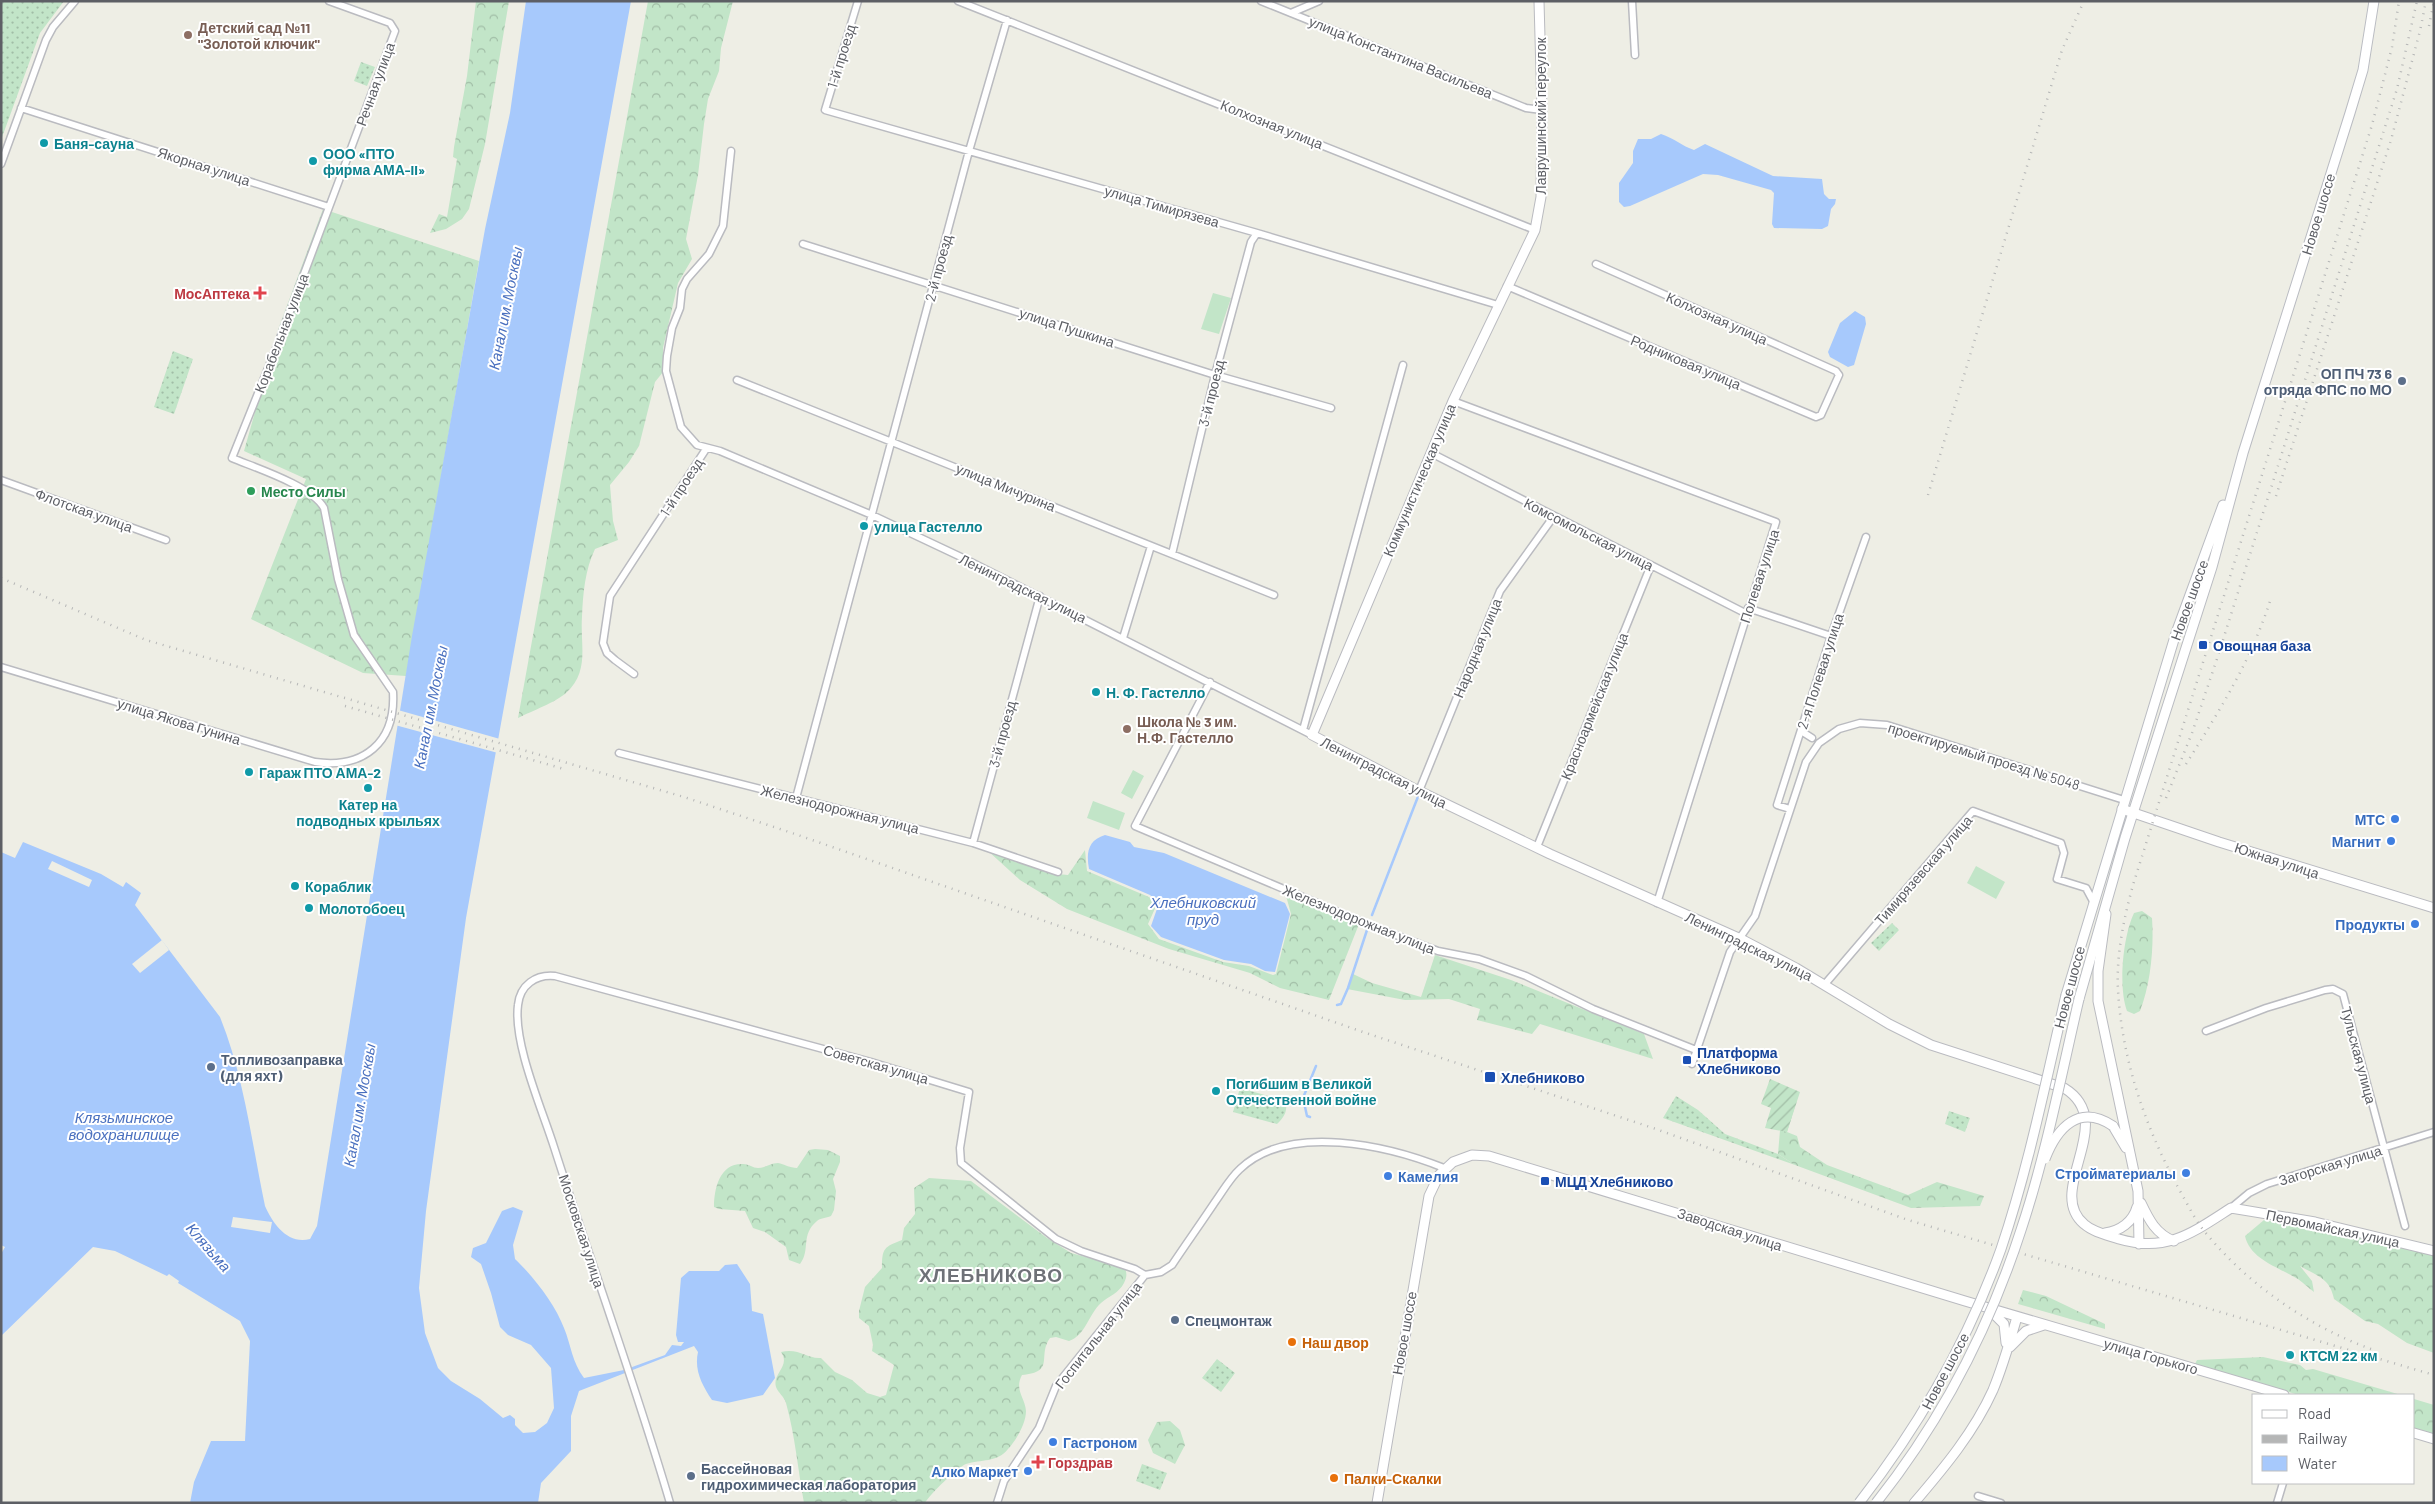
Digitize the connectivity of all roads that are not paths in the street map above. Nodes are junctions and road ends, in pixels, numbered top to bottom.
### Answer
1 (75, 1) edge
2 (329, 1) edge
3 (858, 1) edge
4 (958, 1) edge
5 (1260, 1) edge
6 (1319, 1) edge
7 (1539, 1) edge
8 (1632, 1) edge
9 (2374, 1) edge
10 (1291, 13) junction
11 (1007, 20) junction
12 (1635, 55) dead end
13 (21, 108) junction
14 (825, 110) joint
15 (1542, 110) junction
16 (731, 150) dead end
17 (969, 151) junction
18 (1, 164) edge
19 (329, 207) junction
20 (1535, 230) junction
21 (1257, 233) junction
22 (803, 244) dead end
23 (1596, 264) dead end
24 (934, 284) junction
25 (1508, 286) junction
26 (1498, 305) junction
27 (1403, 365) dead end
28 (1838, 373) joint
29 (1215, 375) junction
30 (737, 380) dead end
31 (1453, 401) junction
32 (1331, 408) dead end
33 (891, 442) junction
34 (706, 449) junction
35 (2243, 453) junction
36 (1430, 454) junction
37 (1, 480) edge
38 (872, 515) junction
39 (1554, 516) junction
40 (1866, 537) dead end
41 (166, 540) dead end
42 (1151, 546) junction
43 (1172, 554) junction
44 (1651, 565) junction
45 (1274, 595) dead end
46 (1040, 596) junction
47 (1748, 611) junction
48 (1831, 636) junction
49 (1123, 638) junction
50 (1, 666) edge
51 (634, 674) dead end
52 (1210, 682) junction
53 (1303, 730) junction
54 (1800, 731) junction
55 (1312, 735) junction
56 (1812, 738) dead end
57 (619, 753) dead end
58 (359, 759) joint
59 (1419, 791) junction
60 (796, 798) junction
61 (2123, 805) junction
62 (1790, 809) junction
63 (2133, 813) junction
64 (972, 843) junction
65 (1538, 847) junction
66 (1058, 872) dead end
67 (2099, 882) junction
68 (2112, 883) junction
69 (2086, 888) junction
70 (2093, 902) junction
71 (1657, 903) junction
72 (2434, 908) edge
73 (1741, 939) junction
74 (1825, 984) junction
75 (518, 1004) joint
76 (2206, 1031) dead end
77 (1696, 1050) junction
78 (1692, 1064) dead end
79 (2434, 1132) edge
80 (2384, 1148) junction
81 (2130, 1155) junction
82 (1444, 1168) junction
83 (2140, 1201) junction
84 (2029, 1204) junction
85 (2231, 1208) junction
86 (2405, 1226) dead end
87 (2102, 1234) junction
88 (2174, 1241) junction
89 (2139, 1244) junction
90 (2434, 1251) edge
91 (1145, 1275) junction
92 (1987, 1307) junction
93 (2017, 1316) junction
94 (2047, 1325) junction
95 (2007, 1351) junction
96 (2281, 1394) edge
97 (2415, 1433) edge
98 (2434, 1439) edge
99 (2283, 1484) edge
100 (1978, 1496) dead end
101 (670, 1503) edge
102 (997, 1503) edge
103 (1376, 1503) edge
104 (1859, 1503) edge
105 (1876, 1503) edge
106 (1914, 1503) edge
107 (2000, 1503) edge
108 (2277, 1503) edge

1 - 13 street
2 - 19 street, Речная улица
3 - 14 street, 1-й проезд
4 - 11 street, Колхозная улица
5 - 10 street, улица Константина Васильева
6 - 10 street
7 - 15 street, Лаврушинский переулок
8 - 12 street
9 - 35 street, Новое шоссе
10 - 15 street, улица Константина Васильева
11 - 17 street, 2-й проезд
11 - 20 street, Колхозная улица
13 - 18 street
13 - 19 street, Якорная улица
14 - 17 street, улица Тимирязева
15 - 20 street, Лаврушинский переулок
16 - 34 street, 1-й проезд
17 - 21 street, улица Тимирязева
17 - 24 street, 2-й проезд
19 - 58 street, Корабельная улица
20 - 25 street, Коммунистическая улица
21 - 26 street, улица Тимирязева
21 - 29 street, 3-й проезд
22 - 24 street, улица Пушкина
23 - 28 street, Колхозная улица
24 - 29 street, улица Пушкина
24 - 33 street, 2-й проезд
25 - 26 street, Коммунистическая улица
25 - 28 street, Родниковая улица
26 - 31 street, Коммунистическая улица
27 - 53 street
29 - 32 street, улица Пушкина
29 - 43 street, 3-й проезд
30 - 33 street, улица Мичурина
31 - 36 street, Коммунистическая улица
31 - 47 street, Полевая улица
33 - 38 street, 2-й проезд
33 - 42 street, улица Мичурина
34 - 38 street, Ленинградская улица
34 - 51 street, 1-й проезд
35 - 61 street, Новое шоссе
35 - 63 street, Новое шоссе
36 - 39 street, Комсомольская улица
36 - 55 street, Коммунистическая улица
37 - 41 street, Флотская улица
38 - 46 street, Ленинградская улица
38 - 60 street
39 - 44 street, Комсомольская улица
39 - 59 street, Народная улица
40 - 48 street, 2-я Полевая улица
42 - 43 street, улица Мичурина
42 - 49 street
43 - 45 street, улица Мичурина
44 - 47 street, Комсомольская улица
44 - 65 street, Красноармейская улица
46 - 49 street, Ленинградская улица
46 - 64 street, 3-й проезд
47 - 48 street, Комсомольская улица
47 - 71 street, Полевая улица
48 - 54 street, 2-я Полевая улица
49 - 52 street, Ленинградская улица
50 - 58 street, улица Якова Гунина
52 - 53 street, Ленинградская улица
52 - 77 street, Железнодорожная улица
53 - 55 street, Ленинградская улица
54 - 56 street
54 - 62 street, 2-я Полевая улица
55 - 59 street, Ленинградская улица
57 - 60 street, Железнодорожная улица
59 - 65 street, Ленинградская улица
60 - 64 street, Железнодорожная улица
61 - 62 street, проектируемый проезд № 5048
61 - 63 street, Южная улица
61 - 67 street, Новое шоссе
62 - 73 street, проектируемый проезд № 5048
63 - 68 street, Новое шоссе
63 - 72 street, Южная улица
64 - 66 street, Железнодорожная улица
65 - 71 street, Ленинградская улица
67 - 69 street
67 - 70 street, Новое шоссе
68 - 81 street
68 - 84 street, Новое шоссе, bridge
69 - 70 street
69 - 74 street, Тимирязевская улица
70 - 104 street, Новое шоссе, bridge
71 - 73 street, Ленинградская улица
73 - 74 street, Ленинградская улица
73 - 77 street
74 - 87 street, Ленинградская улица
75 - 91 street, Советская улица
75 - 101 street, Московская улица
76 - 80 street, Тульская улица
77 - 78 street
79 - 80 street, Загорская улица
80 - 85 street, Загорская улица
80 - 86 street, Тульская улица
81 - 83 street
81 - 84 street, bridge
82 - 91 street, Госпитальная улица
82 - 92 street, Заводская улица
82 - 103 street, Новое шоссе
83 - 87 street
83 - 88 street
83 - 89 street
84 - 105 street, Новое шоссе, bridge
85 - 88 street
85 - 90 street, Первомайская улица
87 - 89 street
88 - 89 street
91 - 102 street, Госпитальная улица
92 - 93 street, Заводская улица
92 - 95 street
93 - 94 street, улица Горького
93 - 95 street
94 - 95 street
94 - 96 street, улица Горького
95 - 106 street
97 - 98 street
99 - 108 street
100 - 107 street

